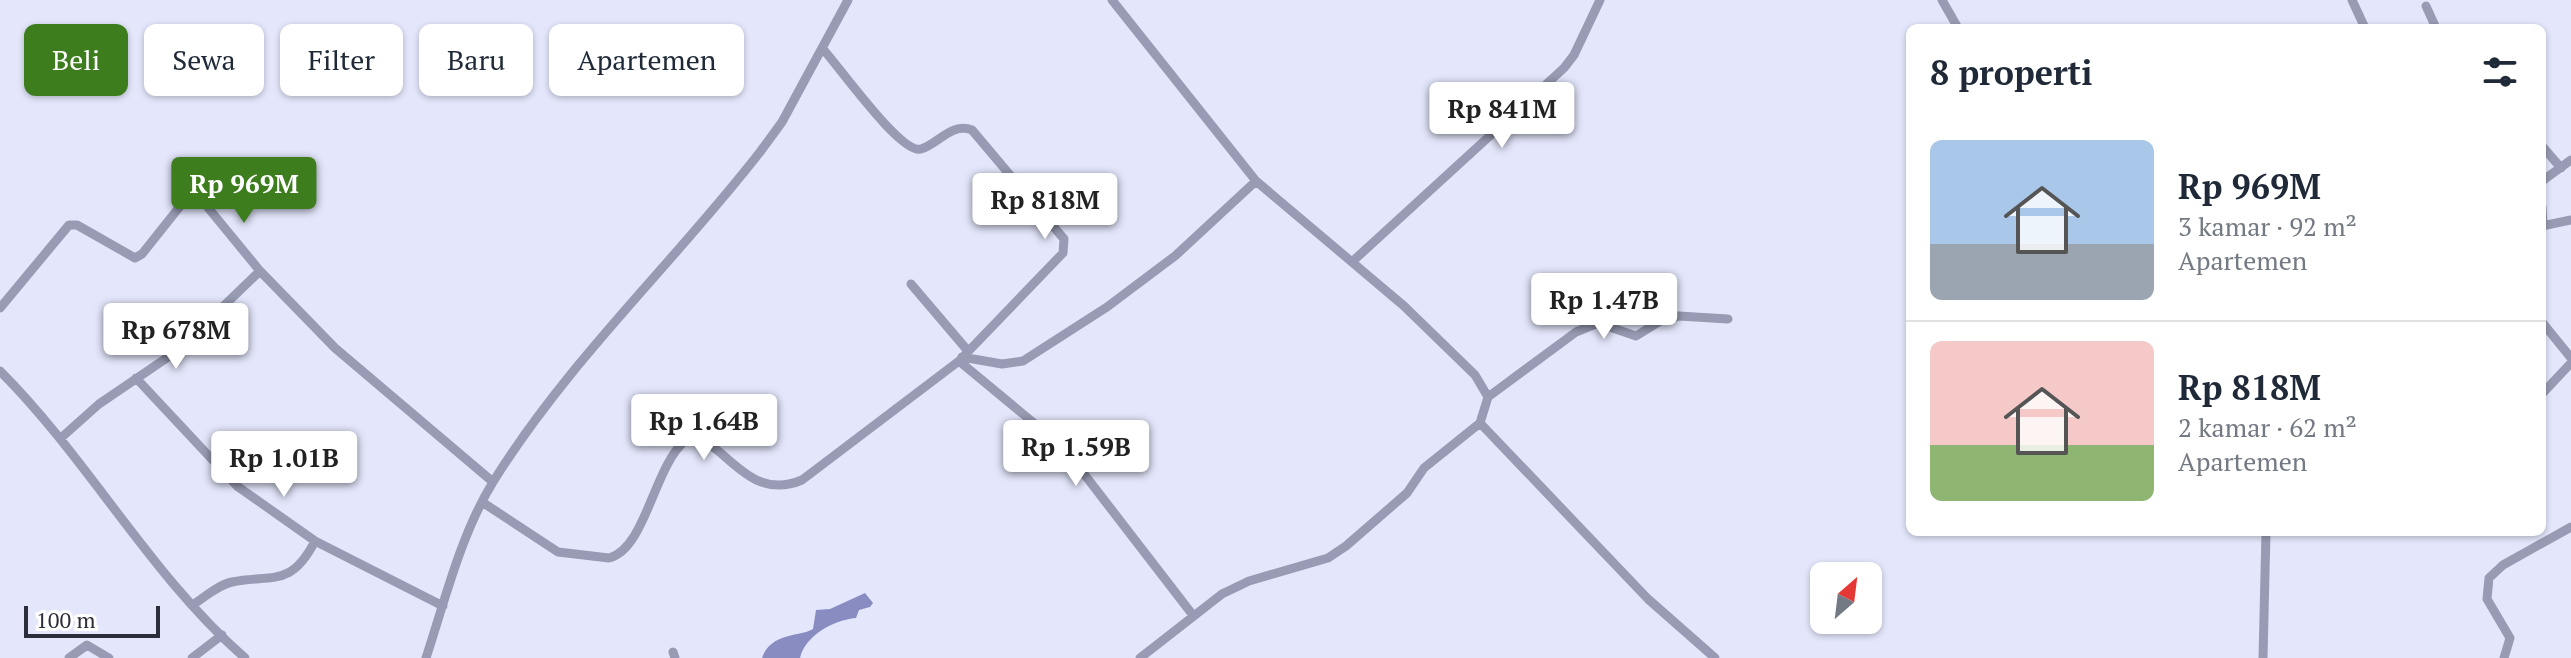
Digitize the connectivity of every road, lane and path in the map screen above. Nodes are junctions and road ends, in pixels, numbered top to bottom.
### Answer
1 (848, 0) edge
2 (1112, 0) edge
3 (1600, 0) edge
4 (1942, 0) edge
5 (2352, 0) edge
6 (2426, 6) dead end
7 (1956, 24) edge
8 (2363, 24) edge
9 (2434, 24) edge
10 (822, 48) junction
11 (2546, 151) edge
12 (2571, 160) edge
13 (2561, 168) junction
14 (2546, 178) edge
15 (1256, 181) junction
16 (2571, 220) edge
17 (2546, 225) edge
18 (1353, 261) junction
19 (260, 271) junction
20 (911, 284) dead end
21 (0, 308) edge
22 (1728, 319) dead end
23 (2546, 327) edge
24 (963, 356) junction
25 (2571, 360) edge
26 (0, 371) edge
27 (136, 378) junction
28 (2546, 389) edge
29 (1488, 397) junction
30 (1480, 423) junction
31 (62, 437) junction
32 (493, 482) junction
33 (482, 502) junction
34 (2571, 527) edge
35 (2266, 536) edge
36 (315, 541) junction
37 (194, 604) junction
38 (443, 606) junction
39 (1192, 614) junction
40 (222, 635) junction
41 (69, 658) edge
42 (109, 658) edge
43 (192, 658) edge
44 (245, 658) edge
45 (426, 658) edge
46 (1140, 658) edge
47 (1715, 658) edge
48 (2263, 658) edge
49 (2504, 658) edge

1 - 10 street
2 - 15 street
3 - 18 street
4 - 7 street
5 - 8 street
6 - 9 street
10 - 24 street
10 - 32 street
11 - 13 street
12 - 13 street
13 - 14 street
15 - 18 street
15 - 24 street
16 - 17 street
18 - 29 street
19 - 21 street
19 - 27 street
19 - 32 street
20 - 24 street
22 - 29 street
23 - 25 street
24 - 33 street
24 - 39 street
25 - 28 street
26 - 31 street
27 - 31 street
27 - 36 street
29 - 30 street
30 - 39 street
30 - 47 street
31 - 37 street
32 - 33 street
33 - 38 street
34 - 49 street
35 - 48 street
36 - 37 street
36 - 38 street
37 - 40 street
38 - 45 street
39 - 46 street
40 - 43 street
40 - 44 street
41 - 42 street

